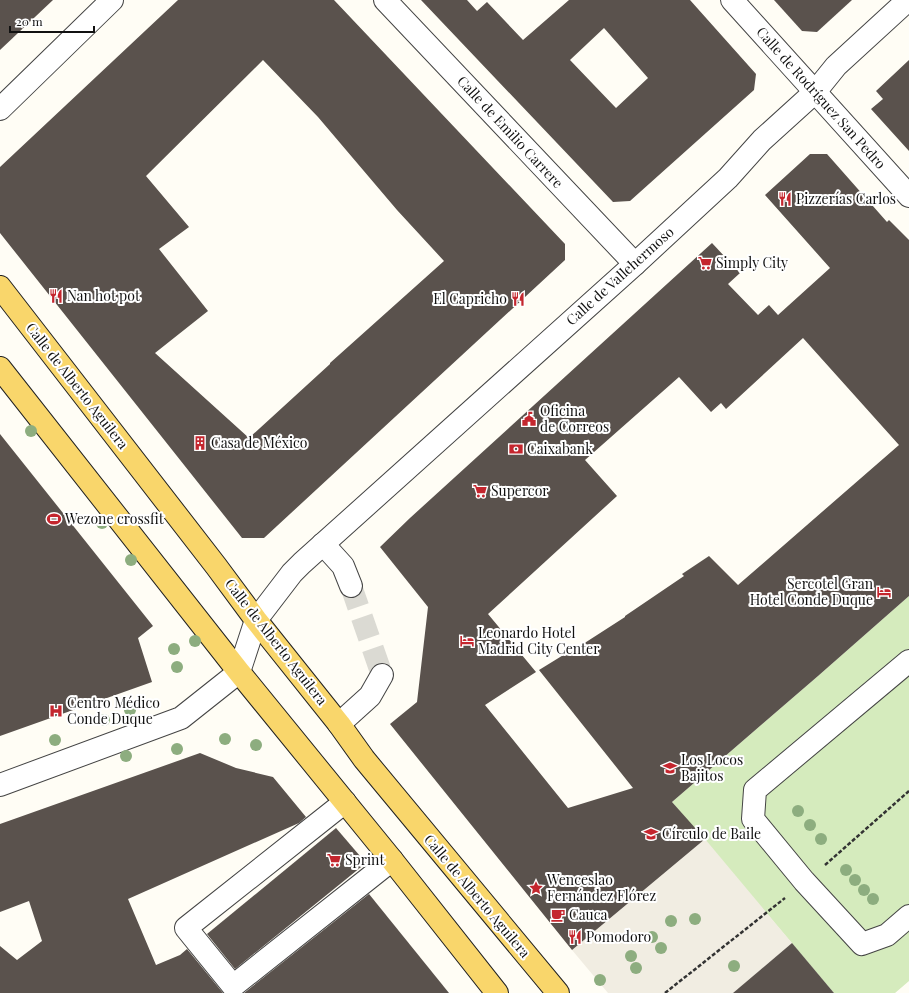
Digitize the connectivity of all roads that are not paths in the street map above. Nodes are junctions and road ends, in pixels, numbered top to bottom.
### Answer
1 (112, 0) edge
2 (385, 0) edge
3 (732, 0) edge
4 (908, 0) edge
5 (815, 92) junction
6 (0, 109) edge
7 (909, 196) edge
8 (634, 264) junction
9 (0, 287) edge
10 (0, 368) edge
11 (322, 544) junction
12 (351, 586) tunnel mouth
13 (256, 620) junction
14 (909, 661) edge
15 (239, 672) junction
16 (382, 675) dead end
17 (339, 724) junction
18 (0, 785) edge
19 (345, 802) junction
20 (392, 860) junction
21 (909, 916) edge
22 (497, 993) edge
23 (558, 993) edge

1 - 6 street
2 - 8 street, Calle de Emilio Carrere
3 - 5 street, Calle de Rodríguez San Pedro
4 - 5 street, Calle de Vallehermoso
5 - 7 street, Calle de Rodríguez San Pedro
5 - 8 street, Calle de Vallehermoso
8 - 11 street, Calle de Vallehermoso
9 - 13 main road, Calle de Alberto Aguilera
10 - 15 main road
11 - 12 street
11 - 13 street, Calle de Vallehermoso
13 - 15 street, Calle de Vallehermoso
13 - 17 main road, Calle de Alberto Aguilera
14 - 21 street
15 - 18 street
15 - 19 main road
16 - 17 street
17 - 23 main road, Calle de Alberto Aguilera
19 - 20 main road
19 - 20 street
20 - 22 main road

